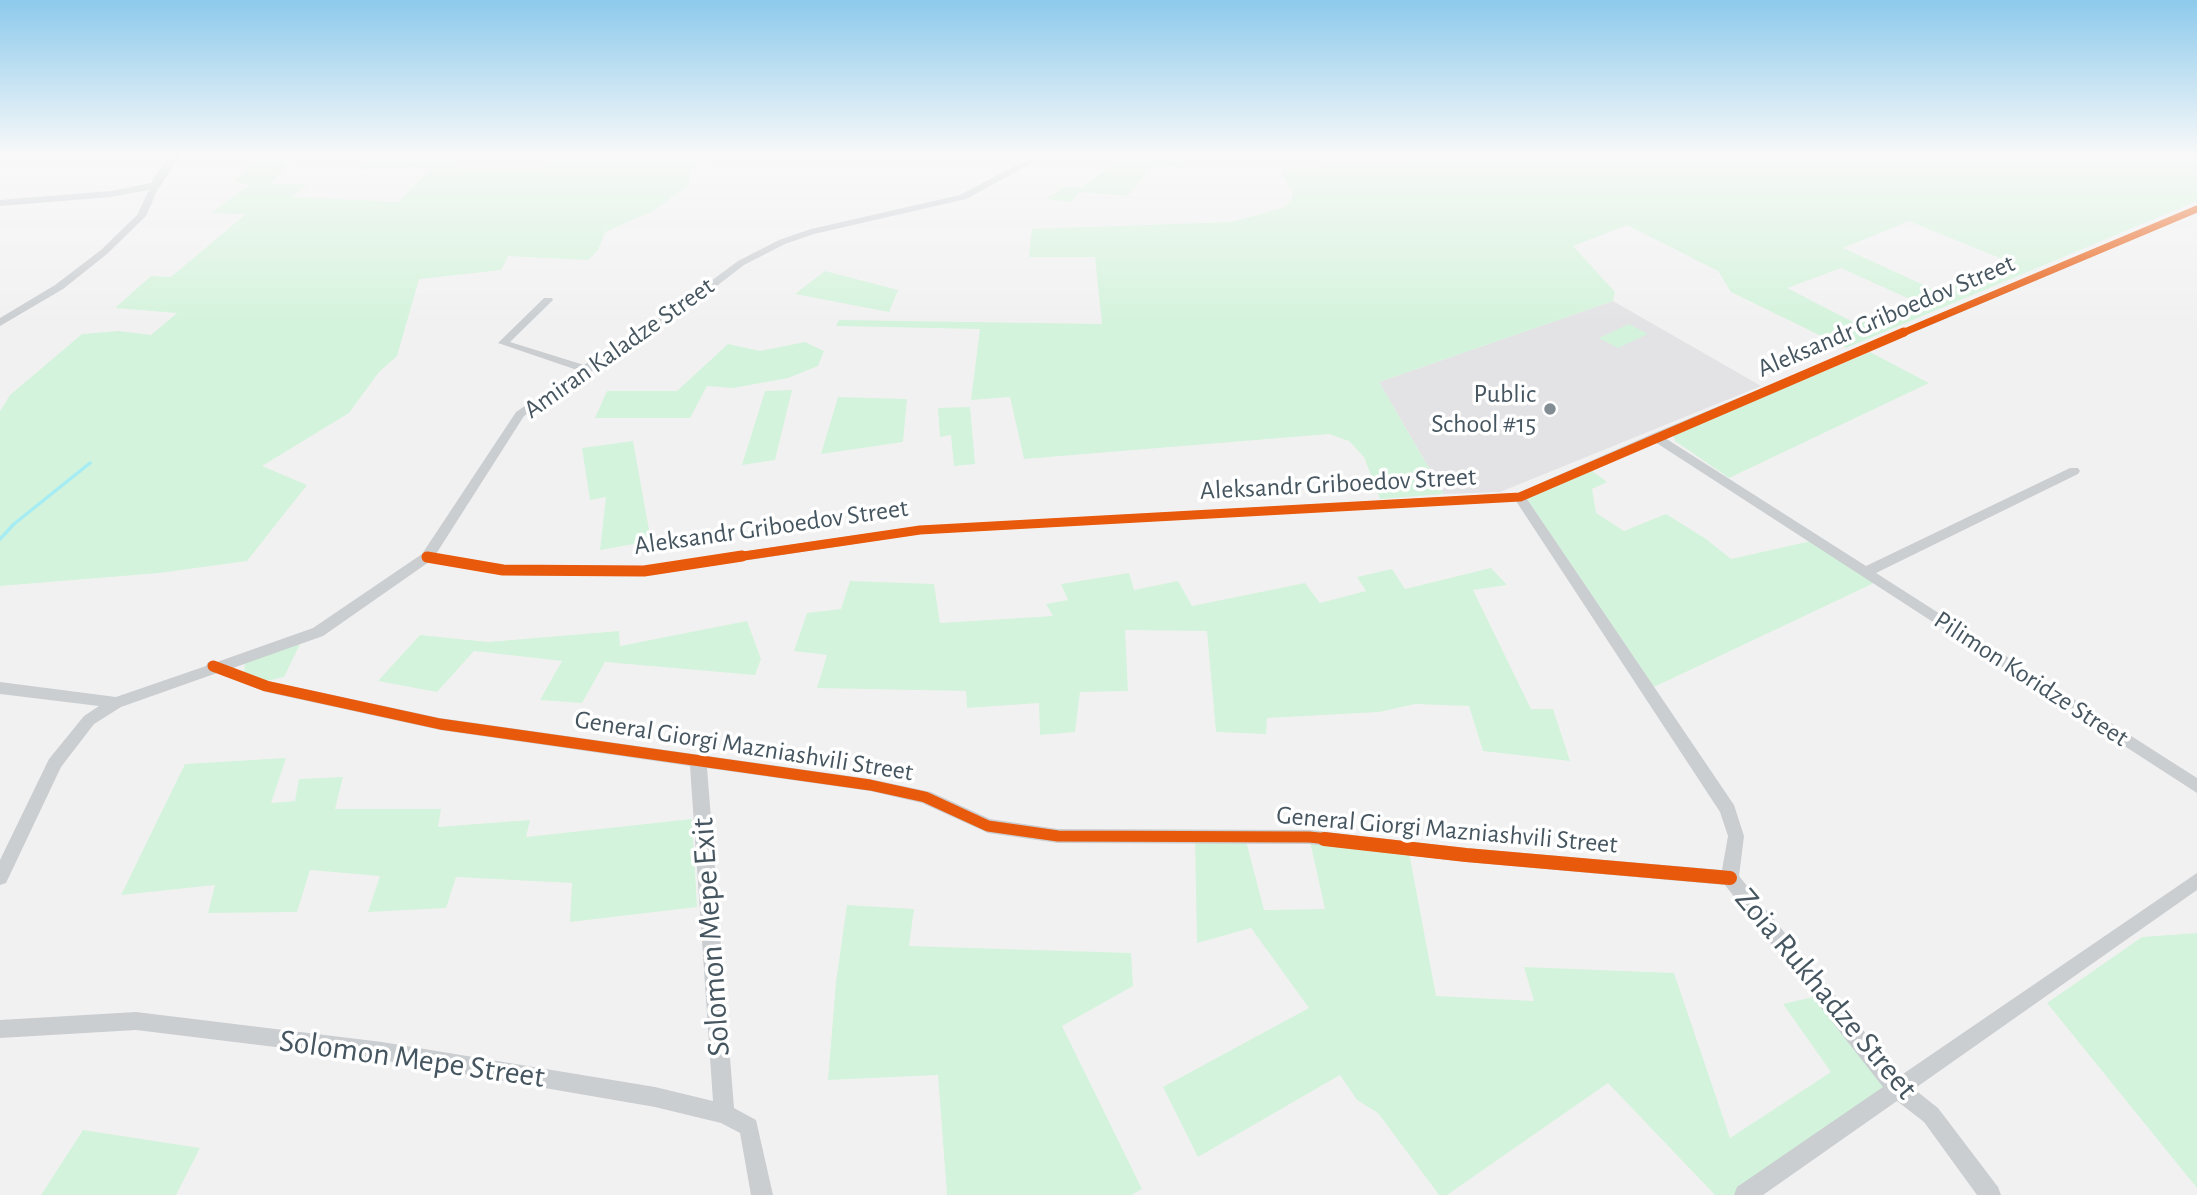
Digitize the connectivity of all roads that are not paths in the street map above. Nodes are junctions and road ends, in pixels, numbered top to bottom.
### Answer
1 (143, 211) edge
2 (903, 211) edge
3 (2193, 211) edge
4 (548, 300) dead end
5 (0, 323) edge
6 (585, 369) junction
7 (1656, 437) junction
8 (2074, 471) dead end
9 (1520, 497) junction
10 (427, 557) junction
11 (1866, 572) junction
12 (213, 666) junction
13 (0, 688) edge
14 (116, 702) junction
15 (698, 760) junction
16 (2197, 786) edge
17 (0, 878) edge
18 (1730, 878) junction
19 (2197, 880) edge
20 (0, 1029) edge
21 (1897, 1088) junction
22 (724, 1114) junction
23 (762, 1195) edge
24 (1745, 1195) edge
25 (1990, 1195) edge

1 - 5 street
2 - 6 street, Amiran Kaladze Street
3 - 7 street, Aleksandr Griboedov Street
4 - 6 street
6 - 10 street, Amiran Kaladze Street
7 - 9 street, Aleksandr Griboedov Street
7 - 11 street, Pilimon Koridze Street
8 - 11 street
9 - 10 street, Aleksandr Griboedov Street
9 - 18 street, Zoia Rukhadze Street
10 - 12 street, Amiran Kaladze Street
11 - 16 street, Pilimon Koridze Street
12 - 14 street, Amiran Kaladze Street
12 - 15 street, General Giorgi Mazniashvili Street
13 - 14 street
14 - 17 street, Amiran Kaladze Street
15 - 18 street, General Giorgi Mazniashvili Street
15 - 22 street, Solomon Mepe Exit
18 - 21 street, Zoia Rukhadze Street
19 - 21 street
20 - 22 street, Solomon Mepe Street
21 - 24 street
21 - 25 street, Zoia Rukhadze Street
22 - 23 street, Solomon Mepe Street

